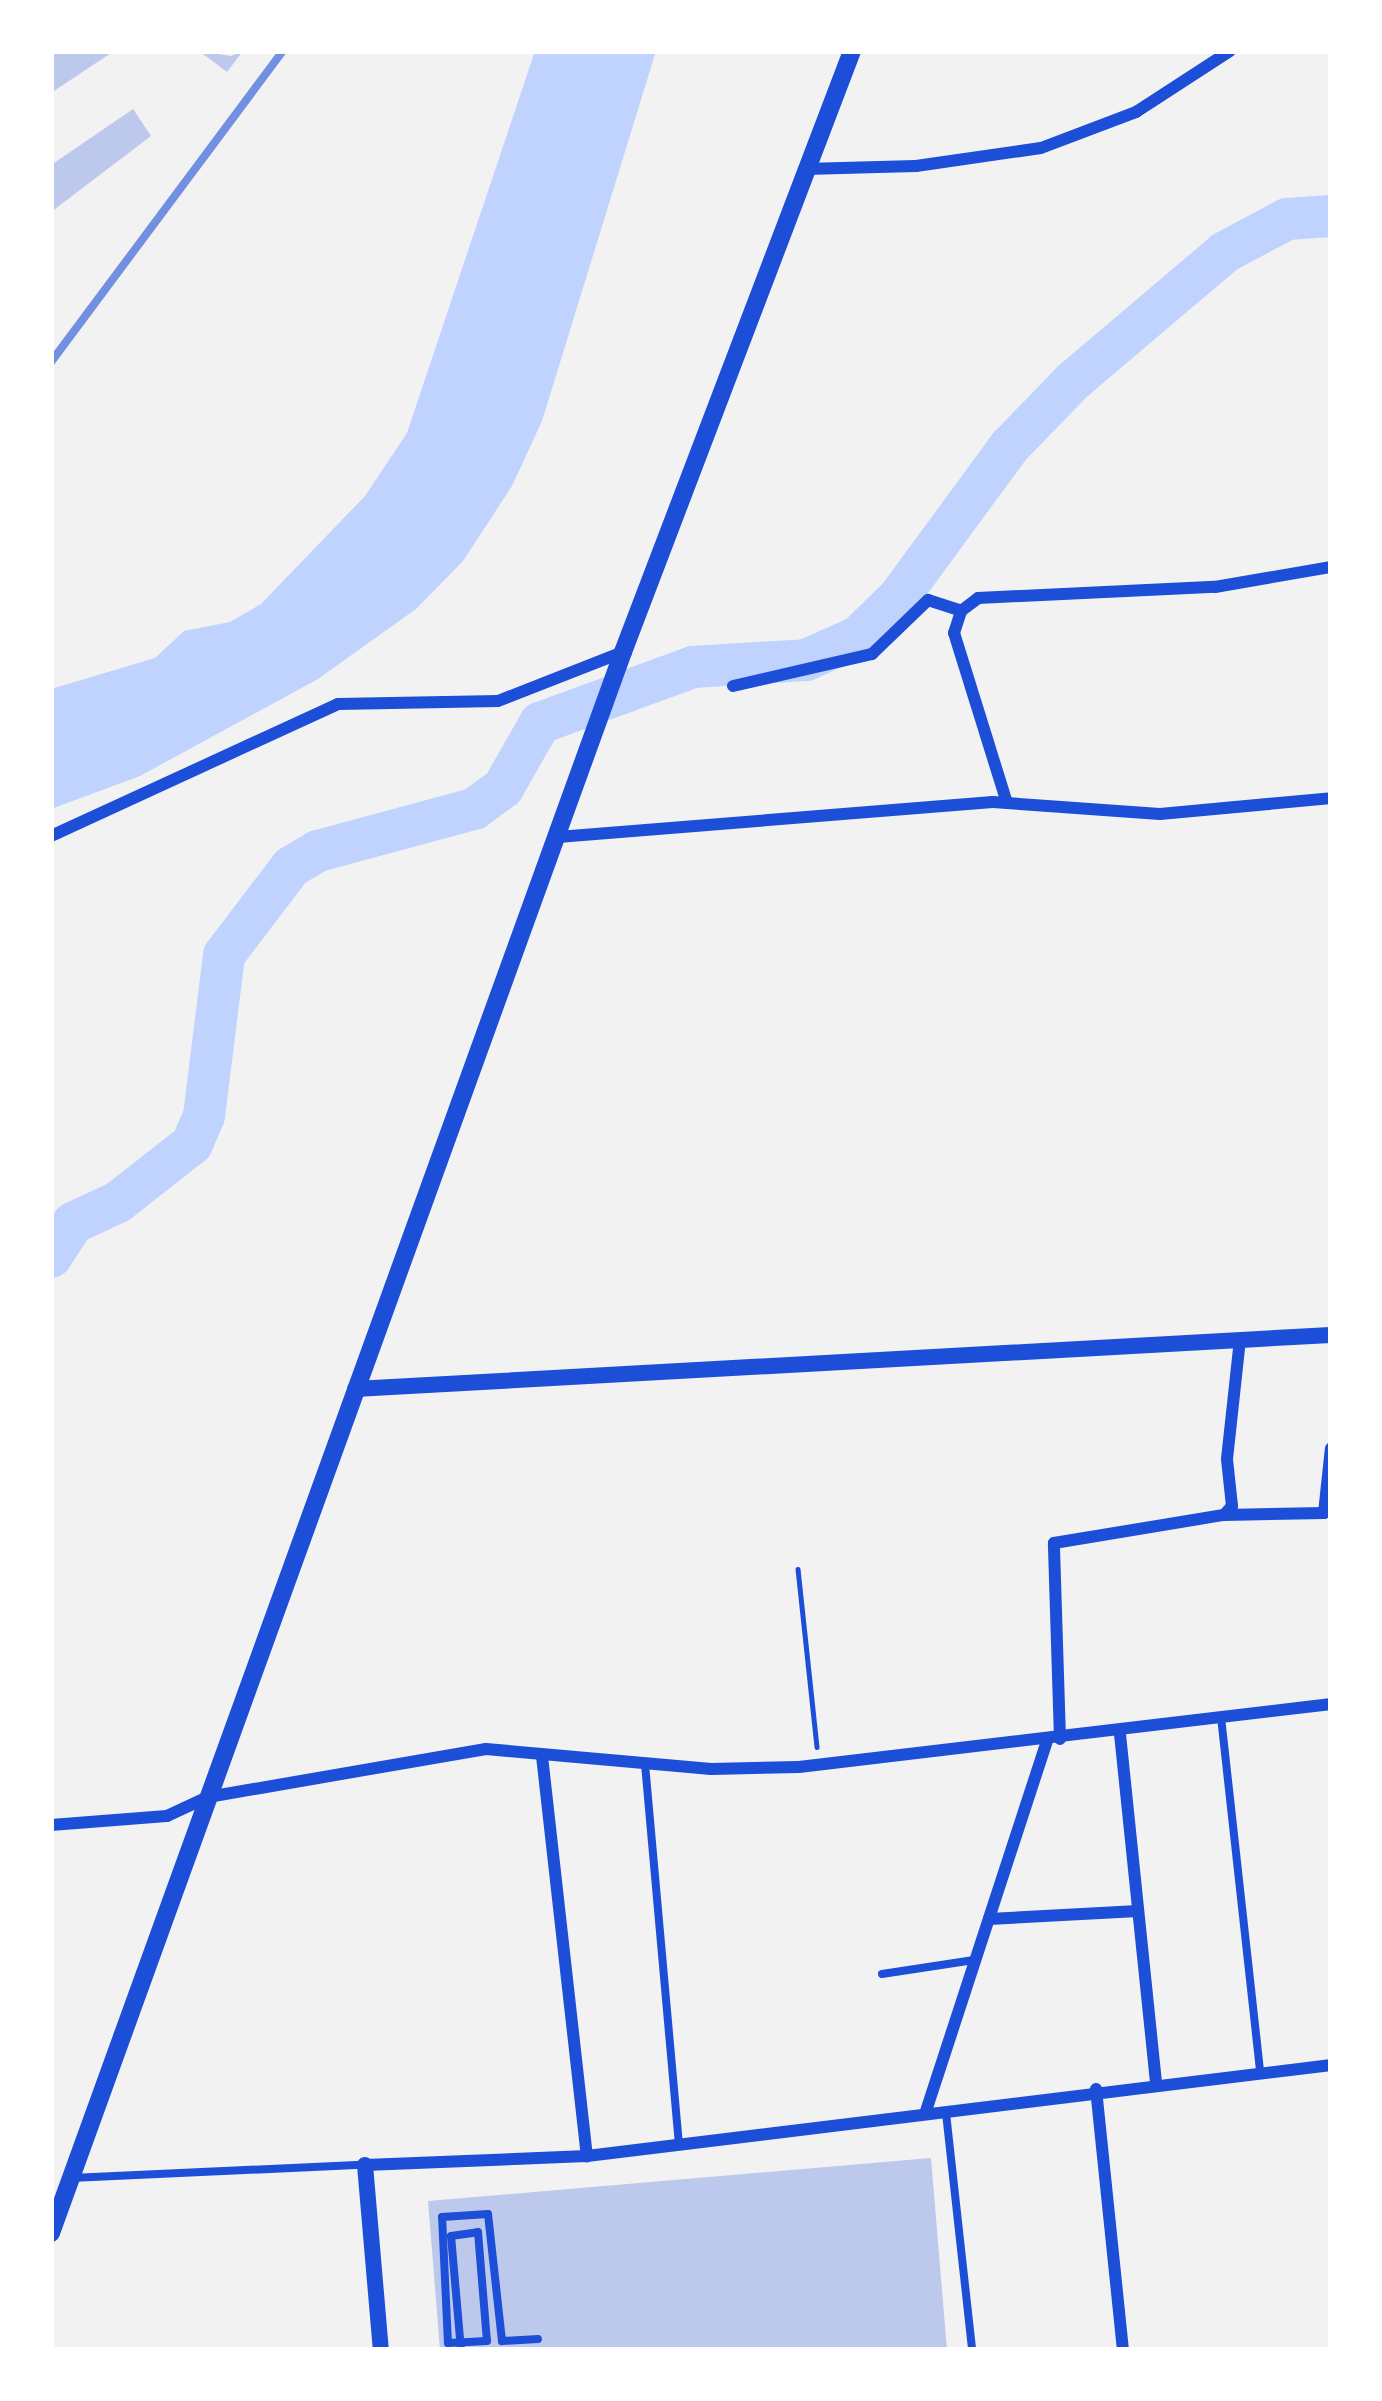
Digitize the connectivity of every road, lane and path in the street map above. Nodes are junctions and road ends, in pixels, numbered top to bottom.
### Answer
1 (852, 51) edge
2 (1231, 51) edge
3 (805, 169) junction
4 (1331, 567) edge
5 (961, 611) junction
6 (623, 652) junction
7 (733, 686) dead end
8 (1331, 798) edge
9 (1006, 802) junction
10 (51, 836) edge
11 (558, 837) junction
12 (1331, 1335) edge
13 (1240, 1340) junction
14 (356, 1389) junction
15 (1331, 1448) edge
16 (1224, 1515) junction
17 (798, 1568) dead end
18 (1331, 1704) edge
19 (1221, 1717) junction
20 (1120, 1734) junction
21 (1053, 1740) junction
22 (542, 1756) junction
23 (645, 1762) junction
24 (818, 1765) junction
25 (208, 1797) junction
26 (51, 1826) edge
27 (1138, 1911) junction
28 (989, 1919) junction
29 (975, 1960) junction
30 (882, 1974) dead end
31 (1331, 2065) edge
32 (1260, 2073) junction
33 (1156, 2085) junction
34 (1096, 2089) junction
35 (945, 2108) junction
36 (926, 2110) junction
37 (679, 2145) junction
38 (586, 2156) junction
39 (365, 2165) junction
40 (70, 2178) junction
41 (51, 2233) edge
42 (538, 2339) dead end
43 (381, 2350) edge
44 (461, 2350) edge
45 (972, 2350) edge
46 (1123, 2350) edge

1 - 3 main road
2 - 3 street
3 - 6 main road
4 - 5 street
5 - 7 street
5 - 9 street
6 - 10 street
6 - 11 main road
8 - 9 street
9 - 11 street
11 - 14 main road
12 - 13 street
13 - 14 street
13 - 16 street
14 - 25 main road
15 - 16 street
16 - 21 street
17 - 24 path
18 - 19 street
19 - 20 street
19 - 32 lane
20 - 21 street
20 - 27 street
21 - 24 street
21 - 28 street
22 - 23 street
22 - 25 street
22 - 38 street
23 - 24 street
23 - 37 lane
25 - 26 street
25 - 40 main road
27 - 28 street
27 - 33 street
28 - 29 street
29 - 30 lane
29 - 36 street
31 - 32 street
32 - 33 street
33 - 34 street
34 - 35 street
34 - 46 street
35 - 36 street
35 - 45 lane
36 - 37 street
37 - 38 street
38 - 39 street
39 - 40 lane
39 - 43 street
40 - 41 main road
42 - 44 lane

